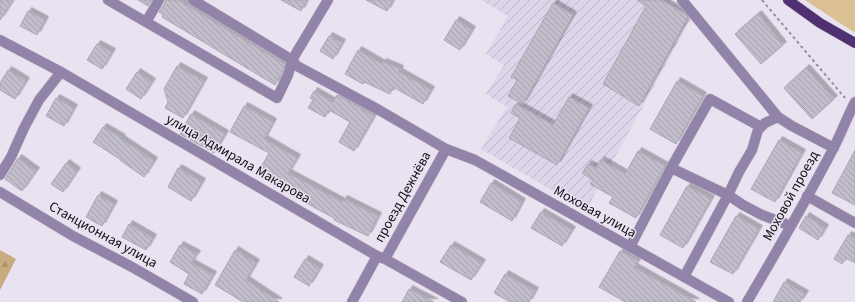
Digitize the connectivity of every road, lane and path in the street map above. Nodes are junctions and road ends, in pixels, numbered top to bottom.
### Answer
1 (108, 0) edge
2 (159, 0) edge
3 (193, 0) edge
4 (328, 0) edge
5 (682, 0) edge
6 (762, 0) edge
7 (788, 0) edge
8 (146, 22) junction
9 (0, 40) edge
10 (855, 43) edge
11 (292, 60) junction
12 (61, 72) junction
13 (854, 104) edge
14 (778, 117) junction
15 (761, 127) junction
16 (834, 148) junction
17 (446, 149) junction
18 (671, 168) junction
19 (0, 175) edge
20 (0, 192) edge
21 (728, 195) junction
22 (807, 196) junction
23 (855, 224) edge
24 (791, 226) junction
25 (630, 247) junction
26 (381, 258) junction
27 (684, 277) junction
28 (193, 302) edge
29 (352, 302) edge
30 (462, 302) edge
31 (729, 302) edge
32 (747, 302) edge

1 - 8 street
2 - 8 street
3 - 11 street, Моховая улица
4 - 11 street
5 - 14 street
6 - 13 path
7 - 10 main road
8 - 11 street
9 - 12 street, улица Адмирала Макарова
11 - 17 street, Моховая улица
12 - 19 street
12 - 26 street, улица Адмирала Макарова
13 - 16 street, Моховой проезд
14 - 15 street
14 - 16 street
15 - 18 street
15 - 21 street
16 - 22 street, Моховой проезд
17 - 25 street, Моховая улица
17 - 26 street, проезд Дежнёва
18 - 21 street
18 - 25 street
20 - 28 street, Станционная улица
21 - 24 street
21 - 27 street
22 - 23 street
22 - 24 street, Моховой проезд
24 - 32 street, Моховой проезд
25 - 27 street, Моховая улица
26 - 29 street, проезд Дежнёва
26 - 30 street, улица Адмирала Макарова
27 - 31 street, Моховая улица

